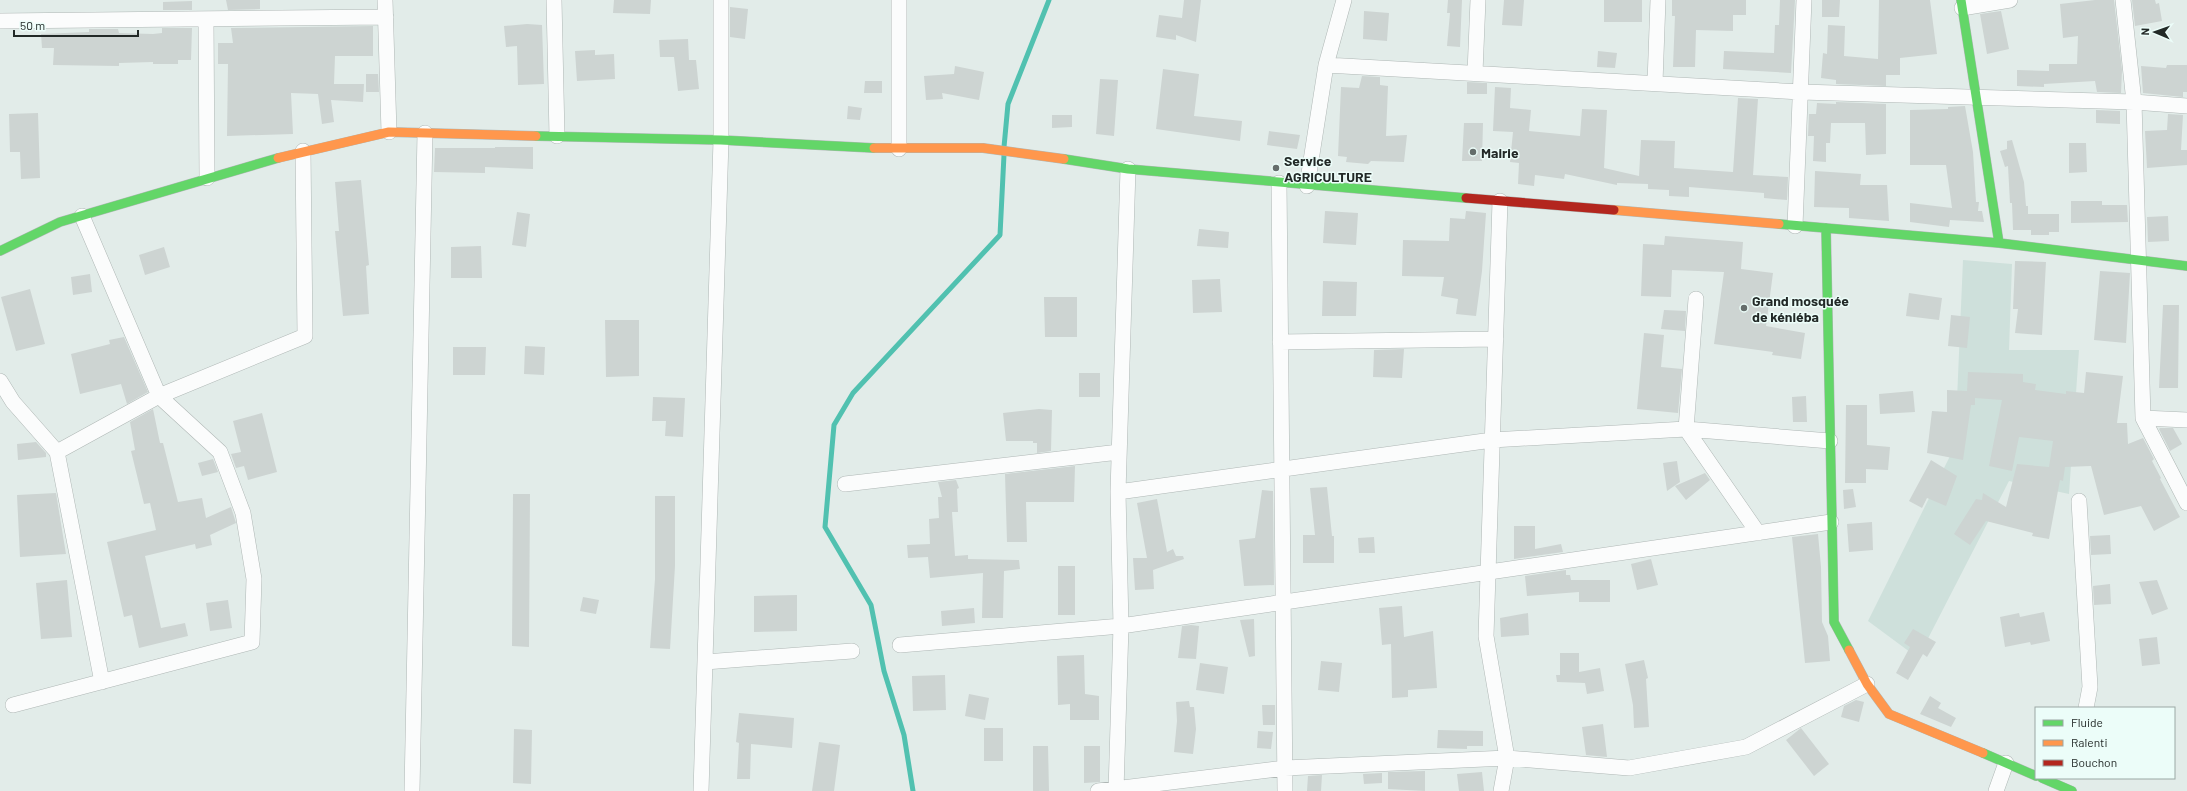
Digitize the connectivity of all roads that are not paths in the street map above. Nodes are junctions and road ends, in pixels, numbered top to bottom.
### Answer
1 (385, 0) edge
2 (554, 0) edge
3 (721, 0) edge
4 (899, 0) edge
5 (1344, 0) edge
6 (1478, 0) edge
7 (1658, 0) edge
8 (1804, 0) edge
9 (2010, 0) edge
10 (2123, 0) edge
11 (1962, 4) edge
12 (386, 17) junction
13 (206, 19) junction
14 (0, 21) edge
15 (1326, 65) junction
16 (1475, 73) junction
17 (1655, 83) junction
18 (1801, 92) junction
19 (1976, 97) junction
20 (2134, 102) junction
21 (2187, 106) edge
22 (389, 132) junction
23 (425, 133) junction
24 (557, 136) junction
25 (721, 140) junction
26 (899, 149) junction
27 (303, 151) junction
28 (1128, 169) junction
29 (207, 178) junction
30 (1279, 183) junction
31 (1307, 186) junction
32 (1500, 201) junction
33 (82, 216) junction
34 (1795, 226) junction
35 (1826, 228) junction
36 (1999, 243) junction
37 (0, 251) edge
38 (2138, 260) junction
39 (2187, 266) edge
40 (1696, 299) dead end
41 (1496, 340) junction
42 (1280, 342) junction
43 (0, 381) edge
44 (160, 396) junction
45 (2143, 418) junction
46 (2187, 420) edge
47 (1686, 429) junction
48 (1492, 440) junction
49 (1830, 441) junction
50 (57, 452) junction
51 (1119, 452) junction
52 (1283, 468) junction
53 (845, 484) dead end
54 (1118, 492) junction
55 (2079, 501) dead end
56 (2187, 503) edge
57 (1831, 522) junction
58 (1758, 533) junction
59 (1488, 572) junction
60 (1282, 602) junction
61 (1121, 626) junction
62 (900, 645) dead end
63 (852, 652) dead end
64 (705, 662) junction
65 (102, 682) junction
66 (1867, 684) junction
67 (14, 705) dead end
68 (2086, 707) edge
69 (1508, 758) junction
70 (2006, 763) junction
71 (1285, 768) junction
72 (2035, 776) edge
73 (2046, 779) edge
74 (2071, 786) edge
75 (1116, 790) edge
76 (412, 791) edge
77 (701, 791) edge
78 (1098, 791) edge
79 (1285, 791) edge
80 (1501, 791) edge
81 (1996, 791) edge

1 - 12 street
2 - 24 street
3 - 25 street
4 - 26 street
5 - 15 street
6 - 16 street
7 - 17 street
8 - 18 street
9 - 11 street
10 - 20 street
11 - 19 street
12 - 13 street
12 - 22 street
13 - 14 street
13 - 29 street
15 - 16 street
15 - 31 street
16 - 17 street
17 - 18 street
18 - 19 street
18 - 34 street
19 - 20 street
19 - 36 street
20 - 21 street
20 - 38 street
22 - 23 street
22 - 27 street
23 - 24 street
23 - 76 street
24 - 25 street
25 - 26 street
25 - 64 street
26 - 28 street
27 - 29 street
27 - 44 street
28 - 30 street
28 - 51 street
29 - 33 street
30 - 31 street
30 - 42 street
31 - 32 street
32 - 34 street
32 - 41 street
33 - 37 street
33 - 44 street
34 - 35 street
35 - 36 street
35 - 49 street
36 - 38 street
38 - 39 street
38 - 45 street
40 - 47 street
41 - 42 street
41 - 48 street
42 - 52 street
43 - 50 street
44 - 50 street
44 - 65 street
45 - 46 street
45 - 56 street
47 - 48 street
47 - 49 street
47 - 58 street
48 - 52 street
48 - 59 street
49 - 57 street
50 - 65 street
51 - 53 street
51 - 54 street
52 - 54 street
52 - 60 street
54 - 61 street
55 - 68 street
57 - 58 street
57 - 66 street
58 - 59 street
59 - 60 street
59 - 69 street
60 - 61 street
60 - 71 street
61 - 62 street
61 - 75 street
63 - 64 street
64 - 77 street
65 - 67 street
66 - 69 street
66 - 70 street
69 - 71 street
69 - 80 street
70 - 72 street
70 - 81 street
71 - 75 street
71 - 79 street
73 - 74 street
75 - 78 street

